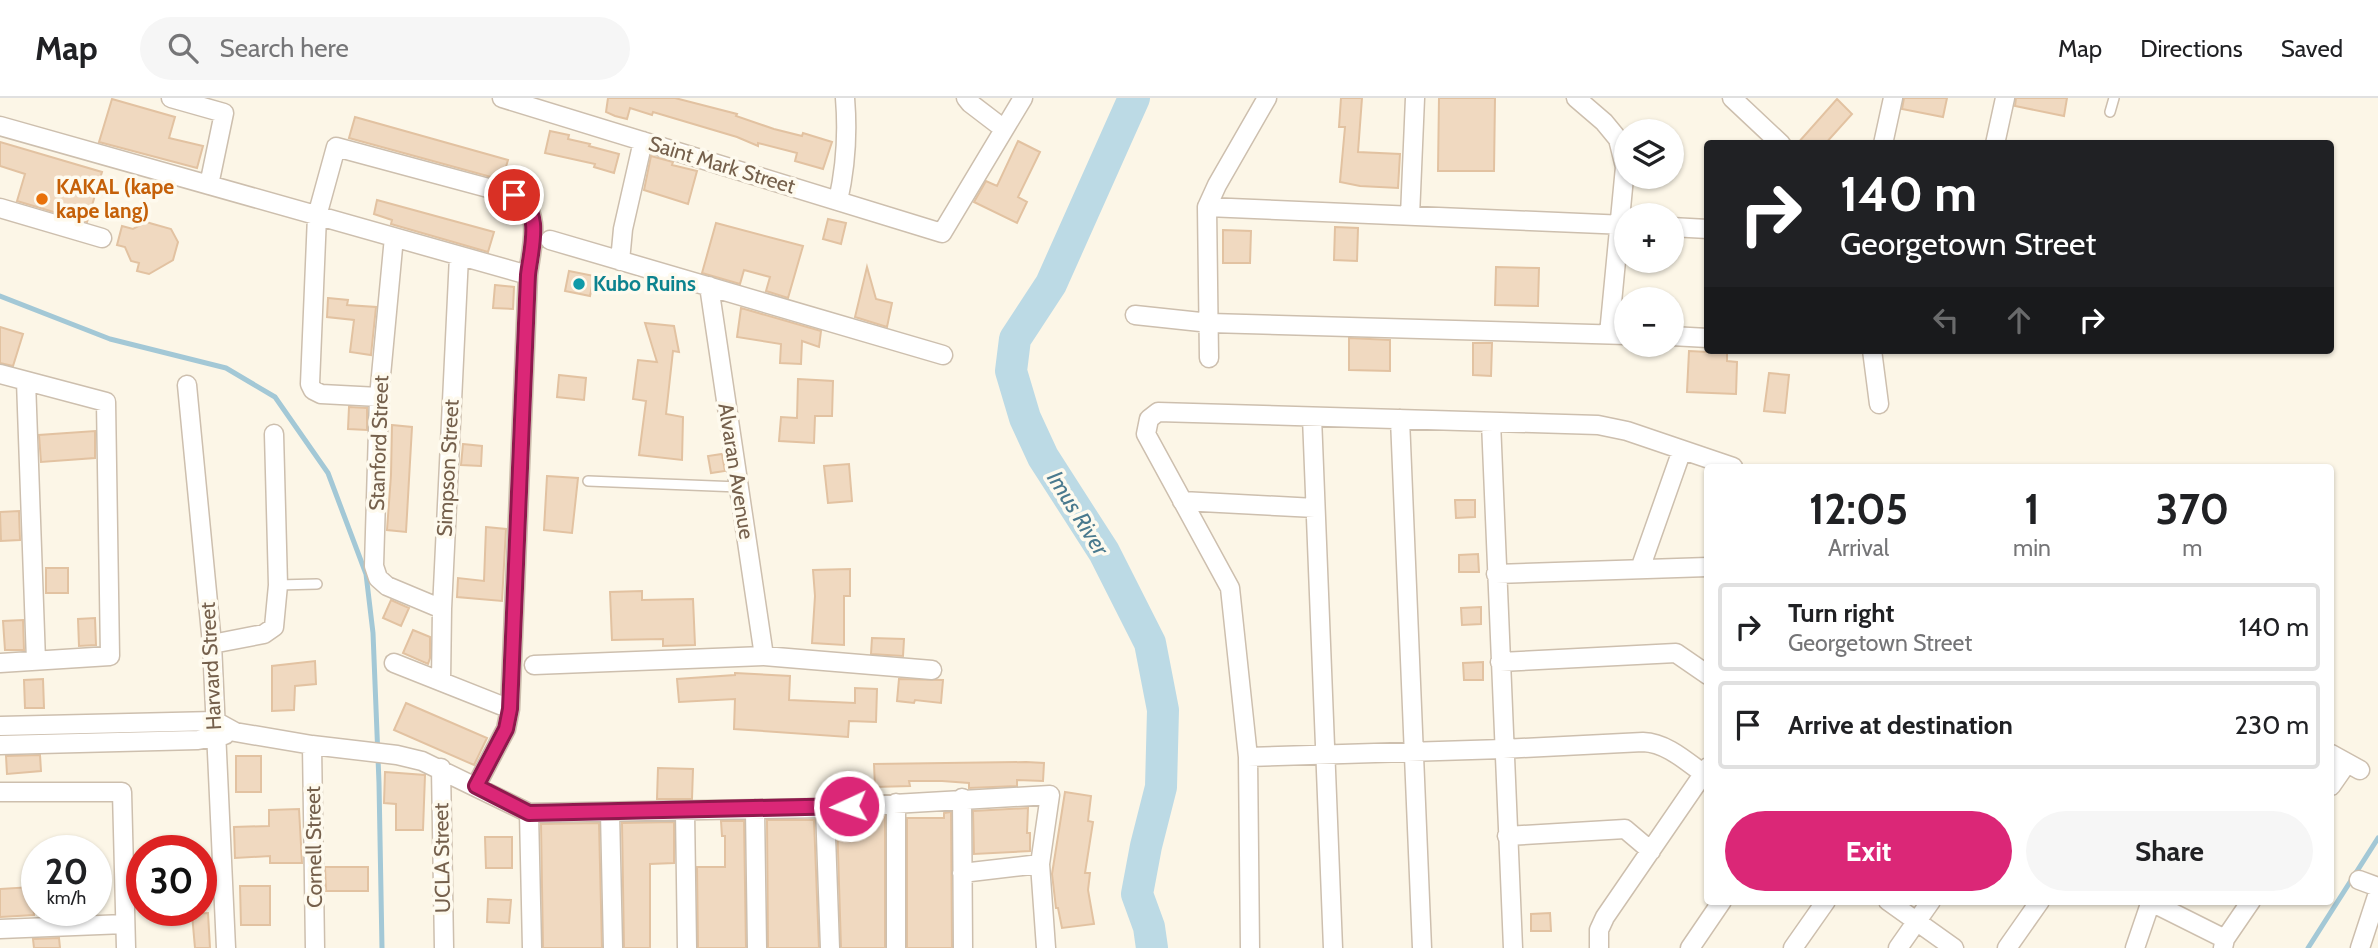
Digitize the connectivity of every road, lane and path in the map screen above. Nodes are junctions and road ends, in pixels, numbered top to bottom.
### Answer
1 (171, 98) edge
2 (502, 98) edge
3 (845, 98) edge
4 (967, 98) edge
5 (1023, 98) edge
6 (1267, 98) edge
7 (1416, 98) edge
8 (1576, 98) edge
9 (1732, 98) edge
10 (1893, 98) edge
11 (2005, 98) edge
12 (2114, 98) edge
13 (2110, 111) dead end
14 (0, 126) edge
15 (1004, 129) junction
16 (1777, 140) edge
17 (1885, 140) edge
18 (1996, 140) edge
19 (643, 141) junction
20 (209, 185) junction
21 (838, 201) junction
22 (1624, 203) edge
23 (1207, 207) junction
24 (0, 208) edge
25 (317, 216) junction
26 (1410, 216) junction
27 (1614, 225) edge
28 (1684, 228) edge
29 (1704, 229) edge
30 (394, 237) junction
31 (102, 238) dead end
32 (550, 240) dead end
33 (459, 256) junction
34 (620, 261) junction
35 (528, 275) junction
36 (709, 286) junction
37 (1135, 315) dead end
38 (1210, 324) junction
39 (1614, 334) edge
40 (1684, 337) edge
41 (1704, 338) edge
42 (1873, 354) edge
43 (943, 355) dead end
44 (1209, 358) dead end
45 (0, 374) edge
46 (26, 381) junction
47 (187, 385) dead end
48 (379, 397) junction
49 (1879, 404) dead end
50 (1311, 417) junction
51 (1400, 419) junction
52 (1491, 422) junction
53 (274, 434) dead end
54 (1682, 450) junction
55 (1724, 464) edge
56 (588, 481) dead end
57 (738, 487) junction
58 (1182, 501) junction
59 (1315, 508) junction
60 (1704, 567) edge
61 (1640, 569) junction
62 (1496, 574) junction
63 (317, 583) dead end
64 (278, 585) junction
65 (442, 609) junction
66 (212, 644) junction
67 (764, 656) junction
68 (36, 661) junction
69 (1500, 662) junction
70 (0, 663) edge
71 (394, 663) dead end
72 (534, 665) dead end
73 (932, 670) dead end
74 (1704, 672) edge
75 (441, 681) junction
76 (510, 709) junction
77 (0, 726) edge
78 (215, 729) junction
79 (312, 745) junction
80 (0, 746) edge
81 (1503, 749) junction
82 (1413, 751) junction
83 (1325, 754) junction
84 (1248, 757) junction
85 (2346, 763) edge
86 (441, 768) junction
87 (1704, 772) edge
88 (1704, 776) edge
89 (2334, 781) edge
90 (476, 786) junction
91 (0, 792) edge
92 (962, 798) junction
93 (896, 803) junction
94 (825, 807) junction
95 (755, 809) junction
96 (685, 811) junction
97 (610, 812) junction
98 (529, 813) junction
99 (1507, 836) junction
100 (1651, 851) junction
101 (1040, 864) junction
102 (962, 873) junction
103 (2360, 880) dead end
104 (2378, 887) edge
105 (2378, 893) edge
106 (1719, 905) edge
107 (1823, 905) edge
108 (1894, 905) edge
109 (1928, 905) edge
110 (2037, 905) edge
111 (2149, 905) edge
112 (2155, 905) edge
113 (2248, 905) edge
114 (1917, 921) junction
115 (125, 924) junction
116 (0, 929) edge
117 (2224, 943) edge
118 (126, 948) edge
119 (226, 948) edge
120 (315, 948) edge
121 (444, 948) edge
122 (532, 948) edge
123 (613, 948) edge
124 (687, 948) edge
125 (757, 948) edge
126 (830, 948) edge
127 (895, 948) edge
128 (963, 948) edge
129 (1046, 948) edge
130 (1250, 948) edge
131 (1333, 948) edge
132 (1422, 948) edge
133 (1513, 948) edge
134 (1599, 948) edge
135 (1690, 948) edge
136 (1793, 948) edge
137 (1898, 948) edge
138 (1954, 948) edge
139 (2007, 948) edge
140 (2135, 948) edge
141 (2360, 948) edge

1 - 20 street
2 - 19 street, Saint Mark Street
3 - 21 street
4 - 15 street
5 - 15 street
6 - 23 street
7 - 26 street
8 - 22 street
9 - 16 street
10 - 17 street
11 - 18 street
12 - 13 lane
14 - 20 street
15 - 21 street, Saint Mark Street
19 - 21 street, Saint Mark Street
19 - 34 street
20 - 25 street
23 - 26 street
23 - 38 street
24 - 31 street
25 - 30 street
25 - 35 street
25 - 48 street
26 - 27 street
28 - 29 street
30 - 33 street
30 - 48 street, Stanford Street
32 - 34 street
33 - 35 street
33 - 65 street, Simpson Street
34 - 36 street
35 - 76 street
36 - 43 street
36 - 57 street, Alvaran Avenue
37 - 38 street
38 - 39 street
38 - 44 street
40 - 41 street
42 - 49 street
45 - 46 street
46 - 68 street
46 - 68 street
47 - 66 street, Harvard Street
48 - 65 street, Stanford Street
50 - 51 street
50 - 58 street
50 - 59 street
51 - 52 street
51 - 82 street
52 - 54 street
52 - 62 street
53 - 64 street
54 - 55 street
54 - 61 street
56 - 57 lane
57 - 67 street, Alvaran Avenue
58 - 59 street
58 - 84 street
59 - 83 street
60 - 61 street
61 - 62 street
62 - 69 street
63 - 64 lane
64 - 66 street
65 - 75 street, Simpson Street
66 - 78 street, Harvard Street
67 - 72 street
67 - 73 street
68 - 70 street
69 - 74 street
69 - 81 street
71 - 75 street
75 - 76 street
76 - 90 street
77 - 78 street
78 - 79 street
78 - 80 street
78 - 119 street, Harvard Street
79 - 86 street
79 - 120 street, Cornell Street
81 - 82 street
81 - 87 street
81 - 99 street
82 - 83 street
82 - 132 street
83 - 84 street
83 - 131 street
84 - 130 street
85 - 89 street
86 - 90 street
86 - 121 street, UCLA Street
88 - 100 street
90 - 98 street
91 - 115 street
92 - 93 street
92 - 101 street
92 - 102 street
93 - 94 street
93 - 127 street
94 - 95 street
94 - 126 street
95 - 96 street
95 - 125 street
96 - 97 street
96 - 124 street
97 - 98 street
97 - 123 street
98 - 122 street
99 - 100 street
99 - 133 street
100 - 134 street
101 - 102 street
101 - 129 street
102 - 128 street
103 - 104 street
105 - 141 street
106 - 135 street
107 - 136 street
108 - 114 street
109 - 114 street
110 - 139 street
111 - 140 street
112 - 117 street
113 - 117 street
114 - 137 street
114 - 138 street
115 - 116 street
115 - 118 street

